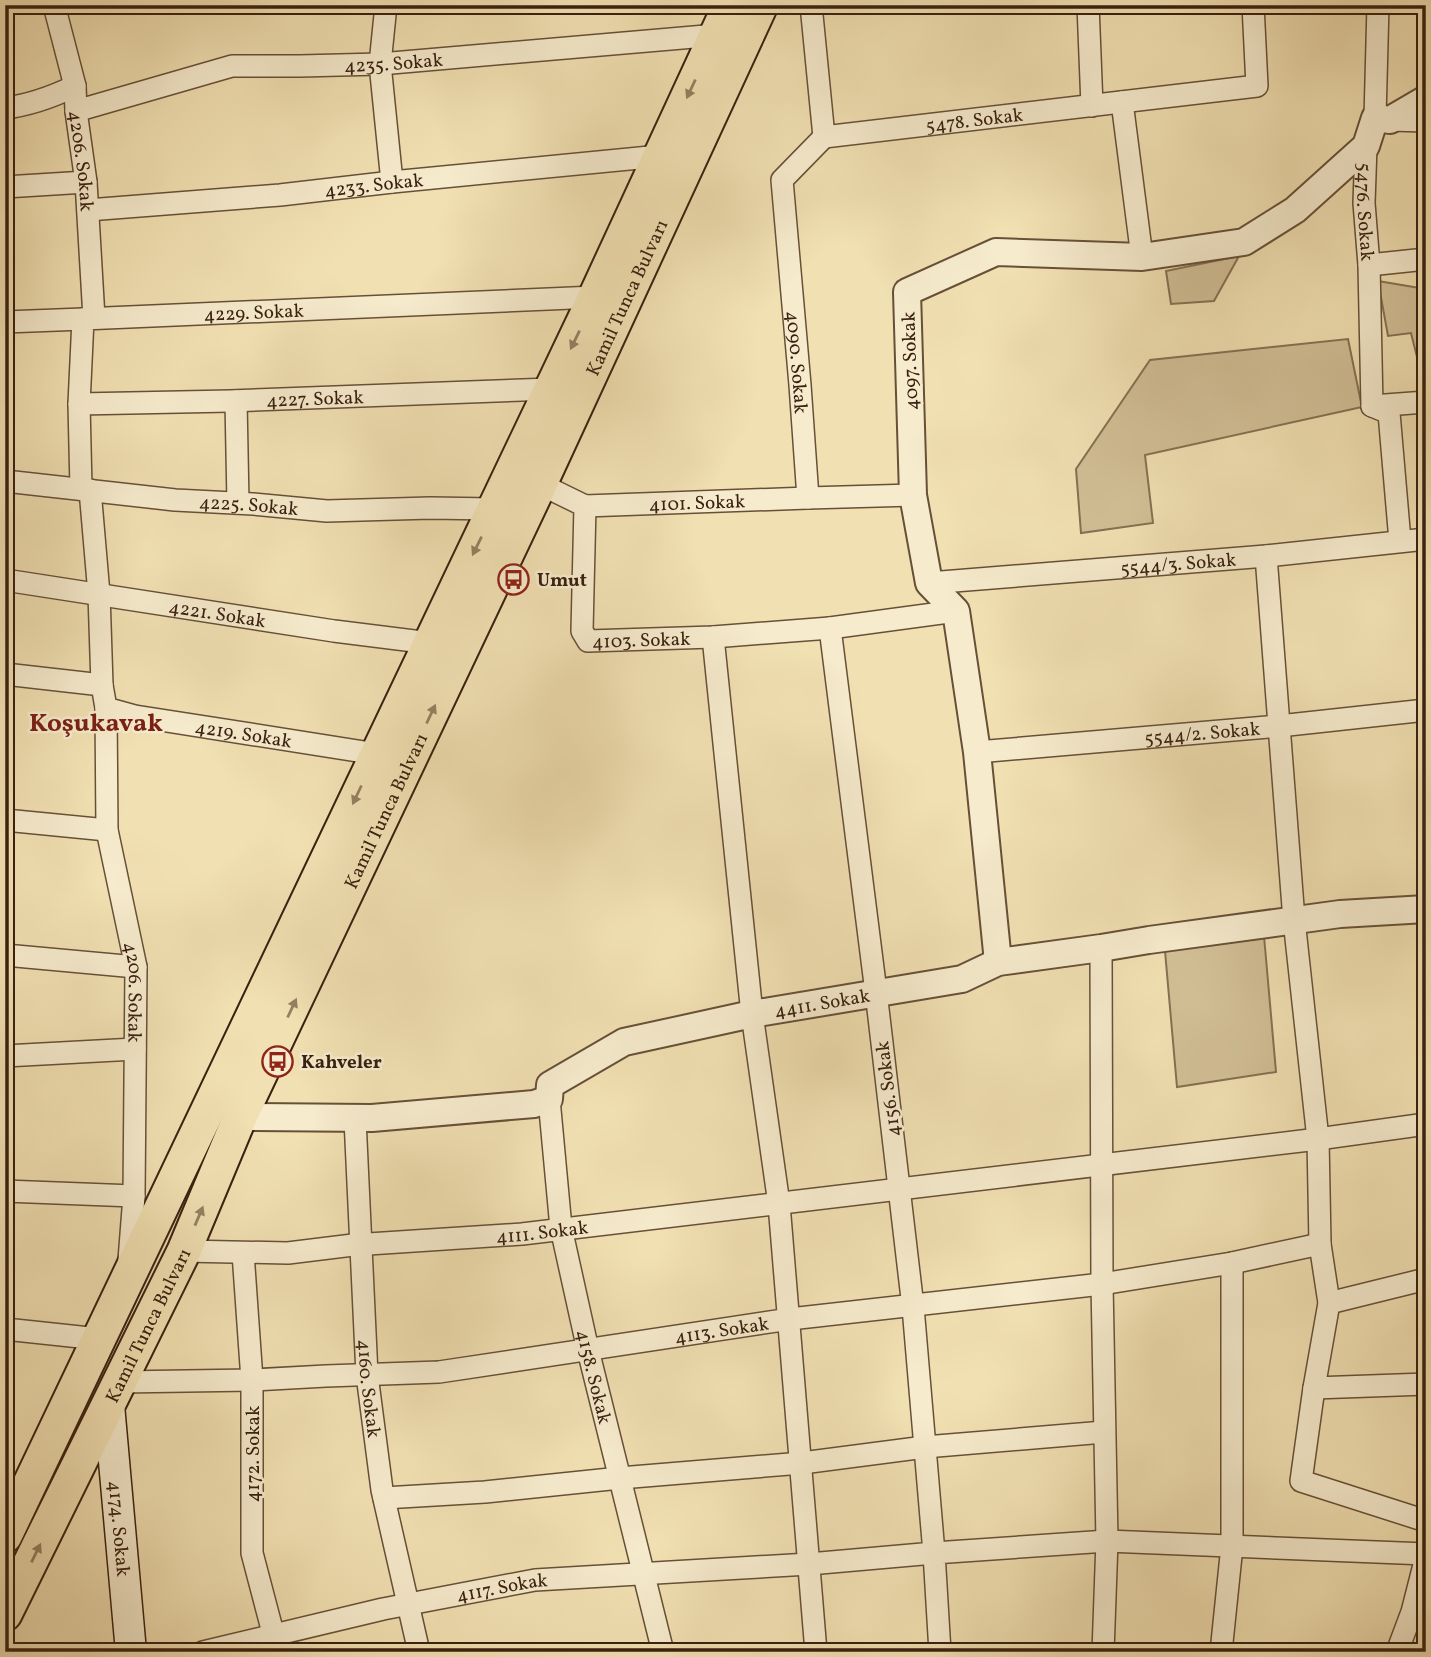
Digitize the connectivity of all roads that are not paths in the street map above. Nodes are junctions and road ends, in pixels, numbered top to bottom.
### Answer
1 (54, 5) edge
2 (386, 5) edge
3 (730, 5) edge
4 (761, 5) edge
5 (811, 5) edge
6 (1088, 5) edge
7 (1253, 5) edge
8 (1378, 5) edge
9 (717, 35) junction
10 (380, 64) junction
11 (75, 86) junction
12 (1426, 99) edge
13 (1122, 102) junction
14 (1092, 106) junction
15 (5, 108) edge
16 (76, 111) junction
17 (1382, 119) junction
18 (1426, 121) edge
19 (824, 137) junction
20 (1366, 146) junction
21 (660, 156) junction
22 (86, 182) junction
23 (392, 182) junction
24 (5, 187) edge
25 (88, 210) junction
26 (1142, 257) junction
27 (1426, 259) edge
28 (1368, 265) junction
29 (595, 297) junction
30 (88, 318) junction
31 (5, 322) edge
32 (551, 389) junction
33 (236, 401) junction
34 (1426, 402) edge
35 (79, 404) junction
36 (1372, 406) junction
37 (5, 481) edge
38 (540, 484) junction
39 (86, 490) junction
40 (913, 495) junction
41 (808, 498) junction
42 (238, 503) junction
43 (585, 506) junction
44 (494, 509) junction
45 (1426, 539) edge
46 (1400, 541) junction
47 (1266, 556) junction
48 (5, 580) edge
49 (929, 583) junction
50 (99, 594) junction
51 (956, 611) junction
52 (830, 628) junction
53 (713, 637) junction
54 (430, 643) junction
55 (5, 674) edge
56 (102, 685) junction
57 (106, 708) junction
58 (1426, 710) edge
59 (1279, 726) junction
60 (977, 752) junction
61 (376, 754) junction
62 (5, 820) edge
63 (107, 830) junction
64 (1426, 909) edge
65 (1294, 920) junction
66 (1101, 948) junction
67 (5, 955) edge
68 (998, 962) junction
69 (136, 967) junction
70 (876, 992) junction
71 (752, 1014) junction
72 (135, 1049) junction
73 (5, 1056) edge
74 (549, 1099) junction
75 (240, 1117) junction
76 (355, 1119) junction
77 (1426, 1124) edge
78 (1318, 1139) junction
79 (1102, 1165) junction
80 (899, 1190) junction
81 (5, 1191) edge
82 (134, 1196) junction
83 (779, 1204) junction
84 (561, 1228) junction
85 (361, 1244) junction
86 (1320, 1244) junction
87 (184, 1251) junction
88 (243, 1253) junction
89 (1232, 1263) junction
90 (128, 1279) junction
91 (1426, 1279) edge
92 (1102, 1284) junction
93 (1329, 1303) junction
94 (913, 1307) junction
95 (790, 1320) junction
96 (5, 1329) edge
97 (99, 1339) junction
98 (588, 1350) junction
99 (368, 1375) junction
100 (252, 1380) junction
101 (1426, 1384) edge
102 (1314, 1388) junction
103 (115, 1393) junction
104 (1104, 1432) junction
105 (925, 1447) junction
106 (802, 1463) junction
107 (620, 1478) junction
108 (384, 1498) junction
109 (1426, 1521) edge
110 (5, 1536) edge
111 (1107, 1541) junction
112 (1232, 1546) junction
113 (934, 1553) junction
114 (1426, 1555) edge
115 (809, 1564) junction
116 (644, 1574) junction
117 (408, 1604) junction
118 (5, 1614) edge
119 (277, 1643) edge
120 (131, 1652) edge
121 (203, 1652) edge
122 (419, 1652) edge
123 (663, 1652) edge
124 (816, 1652) edge
125 (940, 1652) edge
126 (1103, 1652) edge
127 (1222, 1652) edge
128 (1397, 1652) edge

1 - 11 street, 4206. Sokak
2 - 10 street
3 - 9 main road, Kamil Tunca Bulvarı
4 - 38 main road, Kamil Tunca Bulvarı
5 - 19 street
6 - 14 street
7 - 13 street, 5478. Sokak
8 - 17 street
9 - 10 street, 4235. Sokak
9 -> 21 main road, Kamil Tunca Bulvarı
10 - 16 street, 4235. Sokak
10 - 23 street
11 - 15 street
11 - 16 street, 4206. Sokak
12 - 17 street
13 - 14 street, 5478. Sokak
13 - 26 street
14 - 19 street, 5478. Sokak
16 - 22 street, 4206. Sokak
17 - 18 street
17 - 20 street
19 - 41 street, 4090. Sokak
20 - 26 street, 4097. Sokak
20 - 28 street, 5476. Sokak
21 - 23 street, 4233. Sokak
21 - 29 main road, Kamil Tunca Bulvarı
22 - 24 street
22 - 25 street, 4206. Sokak
23 - 25 street, 4233. Sokak
25 - 30 street, 4206. Sokak
26 - 40 street, 4097. Sokak
27 - 28 street, 5476. Sokak
28 - 36 street
29 - 30 street, 4229. Sokak
29 -> 32 main road, Kamil Tunca Bulvarı
30 - 31 street, 4229. Sokak
30 - 35 street
32 - 33 street, 4227. Sokak
32 - 44 main road, Kamil Tunca Bulvarı
33 - 35 street, 4227. Sokak
33 - 42 street
34 - 36 street
35 - 39 street
36 - 46 street
37 - 39 street, 4225. Sokak
38 - 43 street
75 -> 38 main road, Kamil Tunca Bulvarı
39 - 42 street, 4225. Sokak
39 - 50 street
40 - 41 street
40 - 49 street, 4097. Sokak
41 - 43 street, 4101. Sokak
42 - 44 street, 4225. Sokak
43 - 53 street, 4103. Sokak
44 -> 54 main road, Kamil Tunca Bulvarı
45 - 46 street, 5544/3. Sokak
46 - 47 street, 5544/3. Sokak
47 - 49 street, 5544/3. Sokak
47 - 59 street
48 - 50 street, 4221. Sokak
49 - 51 street
50 - 54 street, 4221. Sokak
50 - 56 street
51 - 52 street
51 - 60 street
52 - 53 street
52 - 70 street, 4156. Sokak
53 - 71 street
54 - 61 main road, Kamil Tunca Bulvarı
55 - 56 street
56 - 57 street
57 - 61 street, 4219. Sokak
57 - 63 street, 4206. Sokak
58 - 59 street, 5544/2. Sokak
59 - 60 street, 5544/2. Sokak
59 - 65 street
60 - 68 street
61 -> 90 main road, Kamil Tunca Bulvarı
62 - 63 street
63 - 69 street, 4206. Sokak
64 - 65 street, 4411. Sokak
65 - 66 street, 4411. Sokak
65 - 78 street
66 - 68 street, 4411. Sokak
66 - 79 street
67 - 69 street
68 - 70 street, 4411. Sokak
69 - 72 street, 4206. Sokak
70 - 71 street, 4411. Sokak
70 - 80 street, 4156. Sokak
71 - 74 street, 4411. Sokak
71 - 83 street
72 - 73 street
72 - 82 street, 4206. Sokak
74 - 76 street
74 - 84 street, 4158. Sokak
75 - 76 street
87 -> 75 main road, Kamil Tunca Bulvarı
76 - 85 street, 4160. Sokak
77 - 78 street, 4111. Sokak
78 - 79 street, 4111. Sokak
78 - 86 street
79 - 80 street, 4111. Sokak
79 - 92 street
80 - 83 street, 4111. Sokak
80 - 94 street, 4156. Sokak
81 - 82 street
82 - 90 street, 4206. Sokak
83 - 84 street, 4111. Sokak
83 - 95 street
84 - 85 street, 4111. Sokak
84 - 98 street, 4158. Sokak
85 - 88 street, 4111. Sokak
85 - 99 street, 4160. Sokak
86 - 89 street, 4113. Sokak
86 - 93 street
87 - 88 street, 4111. Sokak
87 - 103 main road, Kamil Tunca Bulvarı
88 - 100 street, 4172. Sokak
89 - 92 street, 4113. Sokak
89 - 112 street
90 - 97 main road, Kamil Tunca Bulvarı
91 - 93 street
92 - 94 street, 4113. Sokak
92 - 104 street
93 - 102 street
94 - 95 street, 4113. Sokak
94 - 105 street, 4156. Sokak
95 - 98 street, 4113. Sokak
95 - 106 street
96 - 97 street
97 - 110 main road, Kamil Tunca Bulvarı
98 - 99 street, 4113. Sokak
98 - 107 street, 4158. Sokak
99 - 100 street, 4113. Sokak
99 - 108 street, 4160. Sokak
100 - 103 street, 4113. Sokak
100 - 119 street, 4172. Sokak
101 - 102 street
102 - 109 street
118 -> 103 main road, Kamil Tunca Bulvarı
103 - 120 main road, 4174. Sokak
104 - 105 street
104 - 111 street
105 - 106 street
105 - 113 street, 4156. Sokak
106 - 107 street
106 - 115 street
107 - 108 street
107 - 116 street, 4158. Sokak
108 - 117 street, 4160. Sokak
111 - 112 street
111 - 113 street
111 - 126 street
112 - 114 street
112 - 127 street
113 - 115 street
113 - 125 street, 4156. Sokak
114 - 128 street
115 - 116 street, 4117. Sokak
115 - 124 street
116 - 117 street, 4117. Sokak
116 - 123 street, 4158. Sokak
117 - 119 street, 4117. Sokak
117 - 122 street, 4160. Sokak
119 - 121 street, 4117. Sokak

